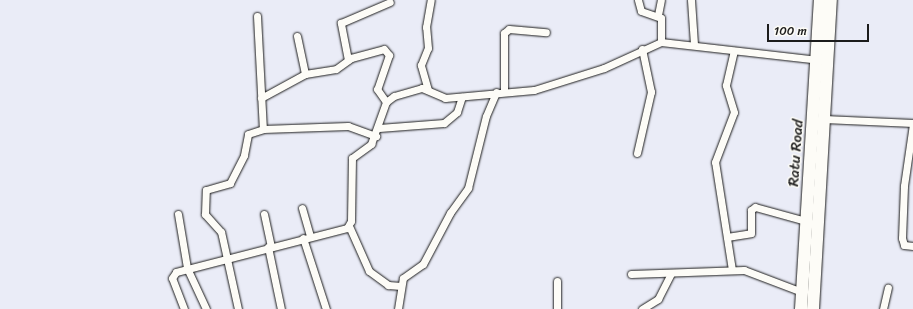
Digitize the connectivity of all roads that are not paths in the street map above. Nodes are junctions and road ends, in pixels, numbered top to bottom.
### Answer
1 (431, 0) edge
2 (638, 0) edge
3 (661, 0) edge
4 (691, 0) edge
5 (820, 0) edge
6 (831, 0) edge
7 (390, 2) dead end
8 (658, 15) junction
9 (257, 16) dead end
10 (546, 32) dead end
11 (297, 36) dead end
12 (661, 42) junction
13 (694, 44) junction
14 (642, 49) junction
15 (734, 51) junction
16 (348, 60) junction
17 (823, 61) junction
18 (305, 74) junction
19 (428, 90) junction
20 (496, 92) junction
21 (504, 92) junction
22 (462, 96) junction
23 (261, 98) junction
24 (386, 102) junction
25 (824, 119) junction
26 (913, 124) edge
27 (380, 128) junction
28 (263, 129) junction
29 (376, 136) junction
30 (637, 153) dead end
31 (302, 208) dead end
32 (178, 214) dead end
33 (264, 214) dead end
34 (812, 222) junction
35 (349, 226) junction
36 (306, 237) junction
37 (727, 237) junction
38 (270, 246) junction
39 (913, 246) edge
40 (228, 258) junction
41 (187, 268) junction
42 (732, 270) junction
43 (671, 273) junction
44 (631, 274) dead end
45 (557, 281) dead end
46 (401, 286) junction
47 (888, 288) dead end
48 (802, 292) junction
49 (184, 309) edge
50 (206, 309) edge
51 (238, 309) edge
52 (282, 309) edge
53 (326, 309) edge
54 (398, 309) edge
55 (557, 309) edge
56 (642, 309) edge
57 (801, 309) edge
58 (813, 309) edge
59 (883, 309) edge

1 - 19 street
2 - 8 street
3 - 8 street
4 - 13 street
5 - 17 main road, Ratu Road
6 - 17 main road, Ratu Road
7 - 16 street
8 - 12 street
9 - 23 street
10 - 21 street
11 - 18 street
12 - 13 street
12 - 14 street
13 - 15 street
14 - 21 street
14 - 30 street
15 - 17 street
15 - 37 street
16 - 18 street
16 - 24 street
17 - 25 main road, Ratu Road
17 - 34 main road, Ratu Road
18 - 23 street
19 - 22 street
19 - 24 street
20 - 21 street
20 - 22 street
20 - 46 street
22 - 27 street
23 - 28 street
24 - 27 street
25 - 26 street
25 - 34 main road, Ratu Road
26 - 39 street
27 - 29 street
28 - 29 street
28 - 40 street
29 - 35 street
31 - 36 street
32 - 41 street
33 - 38 street
34 - 37 street
34 - 48 main road, Ratu Road
34 - 58 main road, Ratu Road
35 - 36 street
35 - 46 street
36 - 38 street
36 - 53 street
37 - 42 street
38 - 40 street
38 - 52 street
40 - 41 street
40 - 51 street
41 - 49 street
41 - 50 street
42 - 43 street
42 - 48 street
43 - 44 street
43 - 56 street
45 - 55 street
46 - 54 street
47 - 59 street
48 - 57 main road, Ratu Road

